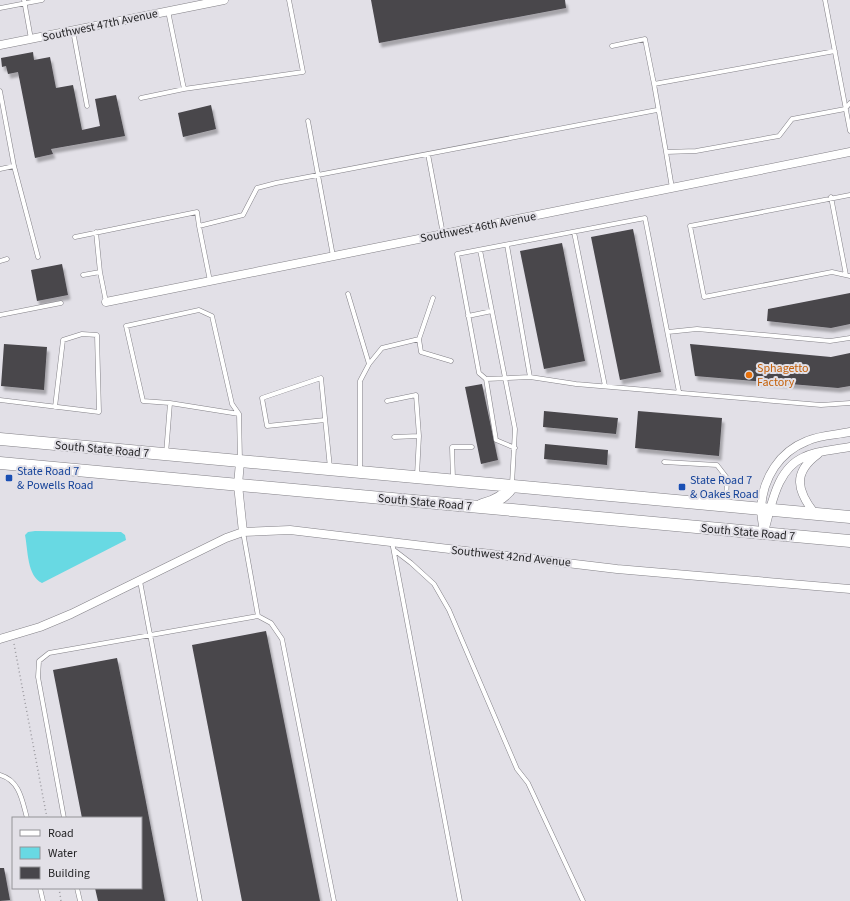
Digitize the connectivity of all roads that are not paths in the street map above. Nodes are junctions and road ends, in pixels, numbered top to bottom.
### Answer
1 (42, 0) edge
2 (224, 0) edge
3 (289, 0) edge
4 (825, 0) edge
5 (24, 2) edge
6 (0, 8) edge
7 (168, 11) junction
8 (73, 31) junction
9 (31, 39) junction
10 (0, 46) edge
11 (612, 46) dead end
12 (835, 51) junction
13 (654, 84) junction
14 (184, 89) junction
15 (0, 91) edge
16 (141, 98) dead end
17 (850, 103) edge
18 (87, 106) dead end
19 (845, 109) junction
20 (657, 110) junction
21 (2, 111) edge
22 (308, 121) dead end
23 (850, 131) edge
24 (666, 152) junction
25 (850, 152) edge
26 (428, 154) junction
27 (14, 166) junction
28 (0, 169) edge
29 (318, 175) junction
30 (672, 188) junction
31 (850, 195) edge
32 (830, 197) junction
33 (199, 226) junction
34 (96, 232) junction
35 (574, 232) junction
36 (443, 234) junction
37 (75, 236) dead end
38 (507, 245) junction
39 (480, 250) junction
40 (334, 256) junction
41 (38, 257) dead end
42 (7, 259) dead end
43 (0, 261) edge
44 (100, 272) junction
45 (83, 275) dead end
46 (848, 276) edge
47 (210, 281) junction
48 (348, 294) dead end
49 (433, 298) dead end
50 (106, 302) joint
51 (61, 303) dead end
52 (492, 311) junction
53 (0, 315) edge
54 (468, 316) junction
55 (668, 332) junction
56 (850, 338) edge
57 (418, 339) junction
58 (451, 361) dead end
59 (369, 364) junction
60 (530, 377) junction
61 (505, 378) junction
62 (486, 379) junction
63 (605, 386) junction
64 (679, 392) junction
65 (0, 400) edge
66 (387, 402) dead end
67 (170, 403) junction
68 (850, 403) edge
69 (55, 407) junction
70 (239, 414) junction
71 (325, 420) junction
72 (850, 432) edge
73 (419, 436) junction
74 (394, 437) dead end
75 (0, 440) edge
76 (472, 447) dead end
77 (850, 447) edge
78 (515, 448) junction
79 (820, 452) junction
80 (166, 455) junction
81 (240, 462) junction
82 (664, 462) dead end
83 (0, 463) edge
84 (330, 470) junction
85 (360, 473) junction
86 (417, 478) junction
87 (453, 481) junction
88 (238, 485) junction
89 (512, 486) junction
90 (726, 506) junction
91 (475, 507) junction
92 (766, 510) junction
93 (815, 514) junction
94 (850, 517) edge
95 (243, 532) junction
96 (764, 533) junction
97 (850, 541) edge
98 (392, 542) junction
99 (394, 550) junction
100 (140, 581) junction
101 (850, 589) edge
102 (258, 616) junction
103 (151, 635) junction
104 (0, 639) edge
105 (0, 775) edge
106 (27, 817) edge
107 (64, 817) edge
108 (40, 889) edge
109 (77, 889) edge
110 (43, 901) edge
111 (80, 901) edge
112 (200, 901) edge
113 (334, 901) edge
114 (460, 901) edge
115 (583, 901) edge

1 - 5 lane
2 - 7 street, Southwest 47th Avenue
3 - 14 lane
4 - 12 lane
5 - 6 lane
5 - 9 lane
7 - 8 street, Southwest 47th Avenue
7 - 14 lane
8 - 9 street, Southwest 47th Avenue
8 - 18 lane
9 - 10 street, Southwest 47th Avenue
11 - 13 lane
12 - 13 lane
12 - 19 lane
13 - 20 lane
14 - 16 lane
15 - 21 lane
17 - 19 lane
19 - 23 lane
19 - 24 lane
20 - 24 lane
20 - 26 lane
21 - 27 lane
22 - 29 lane
24 - 30 lane
25 - 30 street, Southwest 46th Avenue
26 - 29 lane
26 - 36 lane
27 - 28 lane
27 - 41 lane
29 - 33 lane
29 - 40 lane
30 - 36 street, Southwest 46th Avenue
31 - 32 lane
32 - 46 lane
32 - 46 lane
33 - 34 lane
33 - 47 lane
34 - 37 lane
34 - 44 lane
35 - 38 lane
35 - 55 lane
35 - 63 lane
36 - 40 street, Southwest 46th Avenue
38 - 39 lane
38 - 60 lane
39 - 52 lane
39 - 54 lane
40 - 47 street, Southwest 46th Avenue
42 - 43 lane
44 - 45 lane
44 - 50 lane
47 - 50 street, Southwest 46th Avenue
48 - 59 lane
49 - 57 lane
51 - 53 lane
52 - 54 lane
52 - 61 lane
54 - 62 lane
55 - 56 lane
55 - 64 lane
57 - 58 lane
57 - 59 lane
59 - 85 lane
60 - 61 lane
60 - 63 lane
61 - 62 lane
61 - 78 lane
62 - 78 lane
63 - 64 lane
64 - 68 lane
65 - 69 lane
66 - 73 lane
67 - 70 lane
67 - 70 lane
67 - 80 lane
69 - 69 lane
70 - 81 lane
71 - 71 lane
71 - 84 lane
72 - 92 street
73 - 74 lane
73 - 86 lane
75 - 80 main road, South State Road 7
76 - 87 lane
77 - 79 street
78 - 89 lane
79 - 92 street
79 - 93 street
80 - 81 main road, South State Road 7
81 - 84 main road, South State Road 7
81 - 88 street
82 - 90 lane
83 - 88 main road, South State Road 7
84 - 85 main road, South State Road 7
85 - 86 main road, South State Road 7
86 - 87 main road, South State Road 7
87 - 89 main road, South State Road 7
88 - 91 main road, South State Road 7
88 - 95 street
89 - 90 main road, South State Road 7
89 - 91 main road
90 - 92 main road, South State Road 7
91 - 96 main road, South State Road 7
92 - 93 main road, South State Road 7
92 - 96 street
93 - 94 main road, South State Road 7
95 - 98 street, Southwest 42nd Avenue
95 - 100 street
95 - 102 lane
96 - 97 main road, South State Road 7
98 - 99 lane
98 - 101 street, Southwest 42nd Avenue
99 - 114 lane
99 - 115 lane
100 - 103 lane
100 - 104 street
102 - 103 lane
102 - 113 lane
103 - 107 lane
103 - 112 lane
105 - 106 lane
108 - 110 lane
109 - 111 lane

